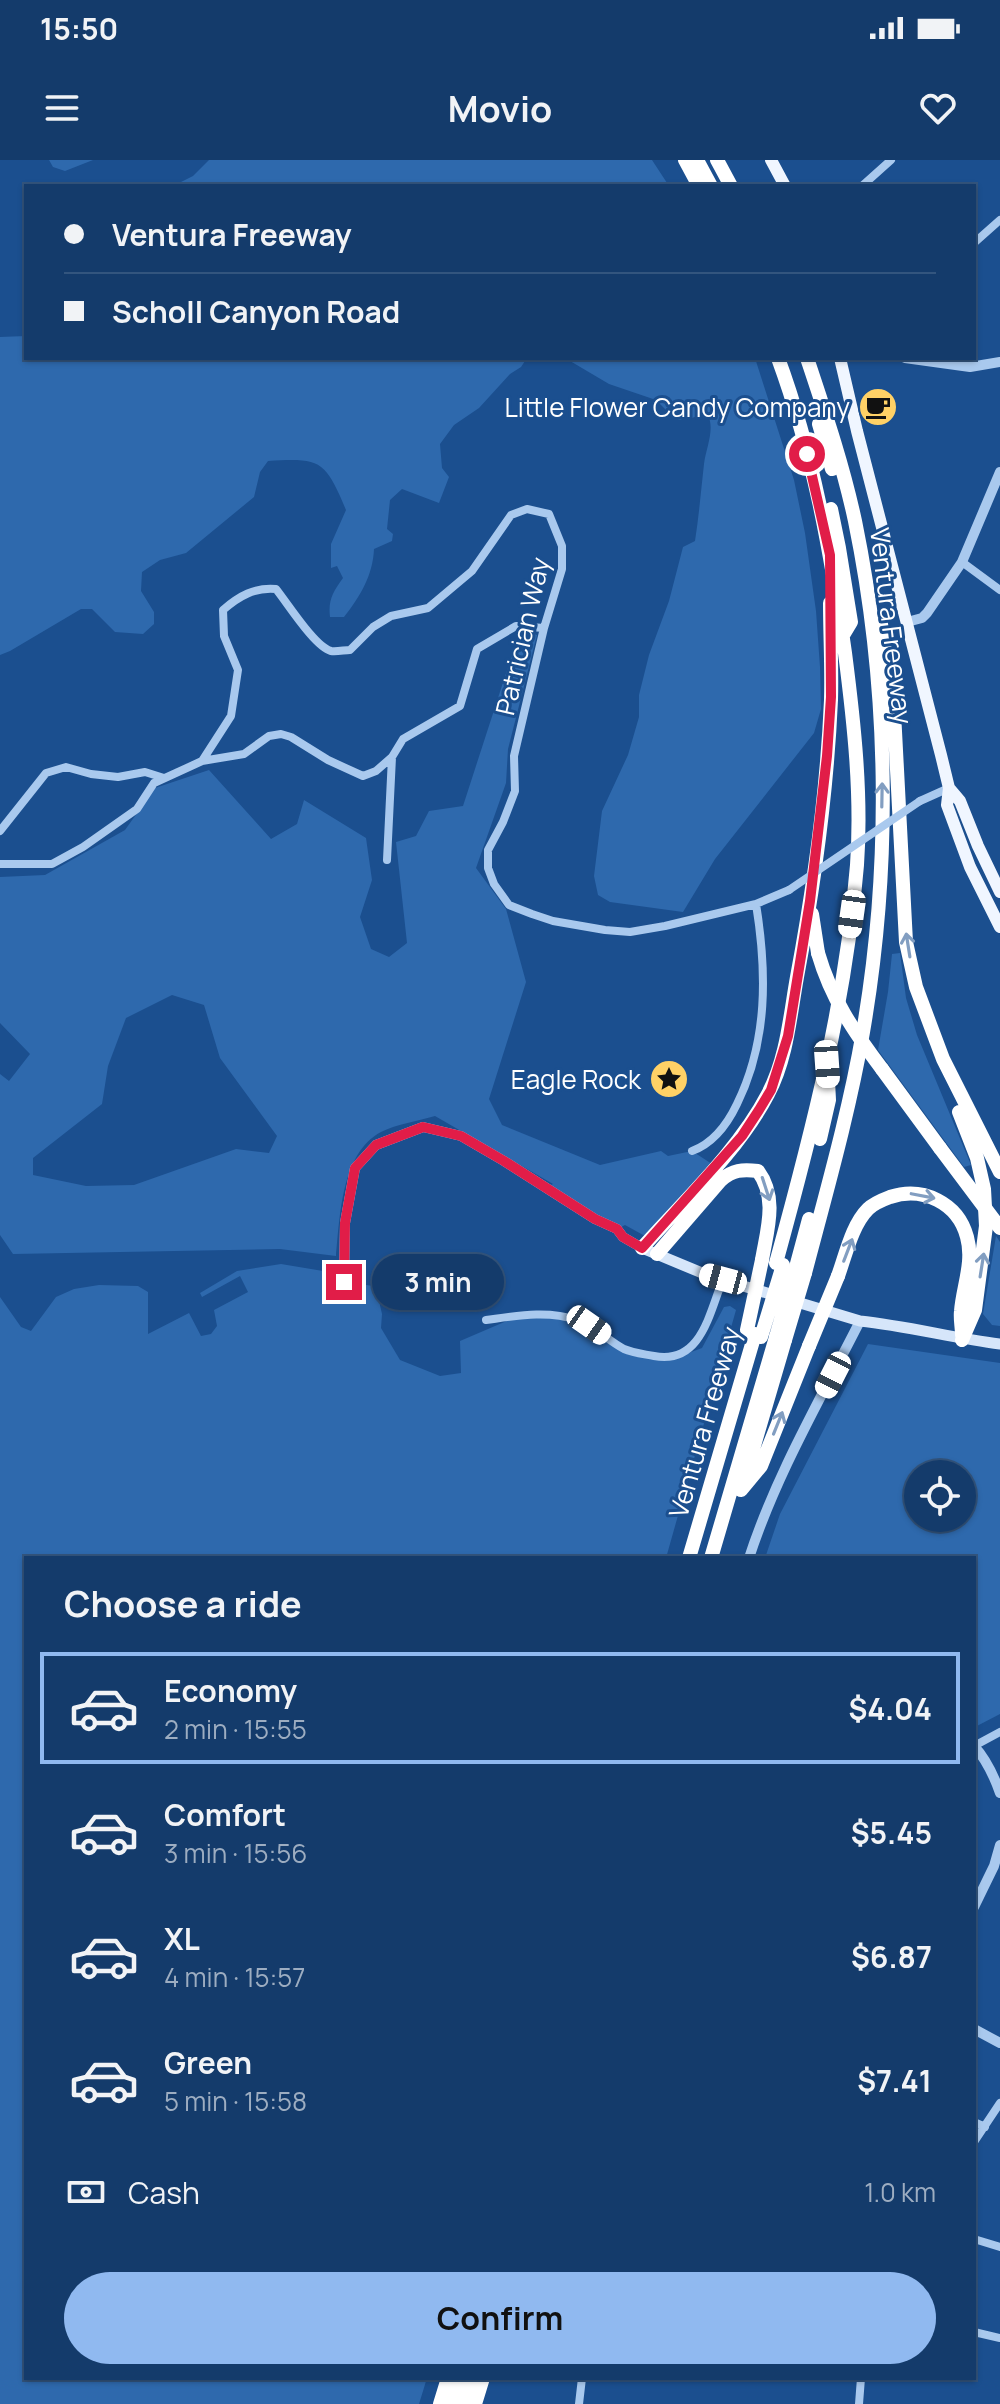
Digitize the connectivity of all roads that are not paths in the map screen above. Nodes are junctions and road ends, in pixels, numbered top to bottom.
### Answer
1 (685, 160) edge
2 (697, 160) edge
3 (707, 160) edge
4 (717, 160) edge
5 (771, 160) edge
6 (891, 160) edge
7 (698, 184) edge
8 (710, 184) edge
9 (720, 184) edge
10 (730, 184) edge
11 (784, 184) edge
12 (864, 184) edge
13 (1000, 220) edge
14 (976, 241) edge
15 (779, 360) edge
16 (789, 360) edge
17 (798, 360) edge
18 (808, 360) edge
19 (841, 360) edge
20 (920, 360) edge
21 (1000, 362) edge
22 (1000, 472) edge
23 (854, 520) junction
24 (830, 555) junction
25 (962, 562) junction
26 (1000, 590) edge
27 (907, 622) junction
28 (544, 628) junction
29 (842, 637) junction
30 (874, 639) junction
31 (392, 757) junction
32 (202, 761) junction
33 (165, 778) junction
34 (949, 788) junction
35 (0, 831) edge
36 (387, 860) dead end
37 (0, 864) edge
38 (1000, 892) edge
39 (810, 901) junction
40 (756, 904) junction
41 (1000, 927) edge
42 (916, 987) junction
43 (692, 1151) dead end
44 (1000, 1172) edge
45 (1000, 1228) edge
46 (642, 1248) junction
47 (657, 1254) junction
48 (784, 1266) junction
49 (723, 1279) junction
50 (344, 1282) dead end
51 (486, 1320) dead end
52 (860, 1321) junction
53 (765, 1335) junction
54 (962, 1340) junction
55 (1000, 1344) edge
56 (741, 1490) junction
57 (690, 1556) edge
58 (699, 1556) edge
59 (711, 1556) edge
60 (722, 1556) edge
61 (750, 1556) edge
62 (1000, 1732) edge
63 (976, 1745) edge
64 (976, 1749) edge
65 (1000, 1793) edge
66 (1000, 1845) edge
67 (976, 1903) edge
68 (976, 2030) edge
69 (1000, 2043) edge
70 (1000, 2103) edge
71 (976, 2123) edge
72 (985, 2127) junction
73 (976, 2139) edge
74 (976, 2240) edge
75 (1000, 2247) edge
76 (976, 2332) edge
77 (1000, 2338) edge
78 (447, 2380) edge
79 (457, 2380) edge
80 (470, 2380) edge
81 (482, 2380) edge
82 (582, 2380) edge
83 (861, 2380) edge
84 (440, 2404) edge
85 (451, 2404) edge
86 (464, 2404) edge
87 (475, 2404) edge
88 (579, 2404) edge
89 (859, 2404) edge

1 - 7 highway
2 - 8 highway
3 - 9 highway
4 - 10 highway
5 - 11 main road
6 - 12 street
13 - 14 street
15 - 24 highway, Ventura Freeway
16 - 29 highway
17 - 30 highway
18 - 23 highway, Ventura Freeway
19 - 27 main road
20 - 21 street
22 - 25 street
23 - 30 highway, Ventura Freeway
42 -> 23 highway
24 - 29 highway, Ventura Freeway
24 - 39 highway
25 - 26 street
25 - 27 street
27 - 34 main road
28 - 31 street
28 - 32 street, Patrician Way
28 - 40 street, Patrician Way
29 - 48 highway, Ventura Freeway
48 -> 30 highway, Ventura Freeway
31 - 32 street
31 - 36 street
32 - 33 street
33 - 35 street
33 - 37 street
34 - 38 main road
34 - 40 street, Patrician Way, bridge
34 - 41 main road
39 - 45 highway, bridge
39 - 46 highway
40 - 43 street
42 - 44 highway
54 -> 42 highway
46 - 47 main road
46 - 50 street
47 -> 48 highway
47 - 49 main road
48 - 53 highway, bridge
48 - 53 highway, Ventura Freeway, bridge
48 - 53 highway, bridge
49 - 51 street
49 - 52 main road
52 - 54 main road
52 - 61 street
53 - 56 highway, Ventura Freeway
53 - 57 highway, Ventura Freeway
53 - 58 highway
53 - 59 highway
54 - 55 main road
56 -> 54 highway, bridge
56 - 60 highway, Ventura Freeway
62 - 63 street
64 - 65 street
66 - 67 street
68 - 69 street
70 - 72 street
71 - 72 street
72 - 73 street
74 - 75 street
76 - 77 street
78 - 84 highway
79 - 85 highway
80 - 86 highway
81 - 87 highway
82 - 88 street
83 - 89 street

